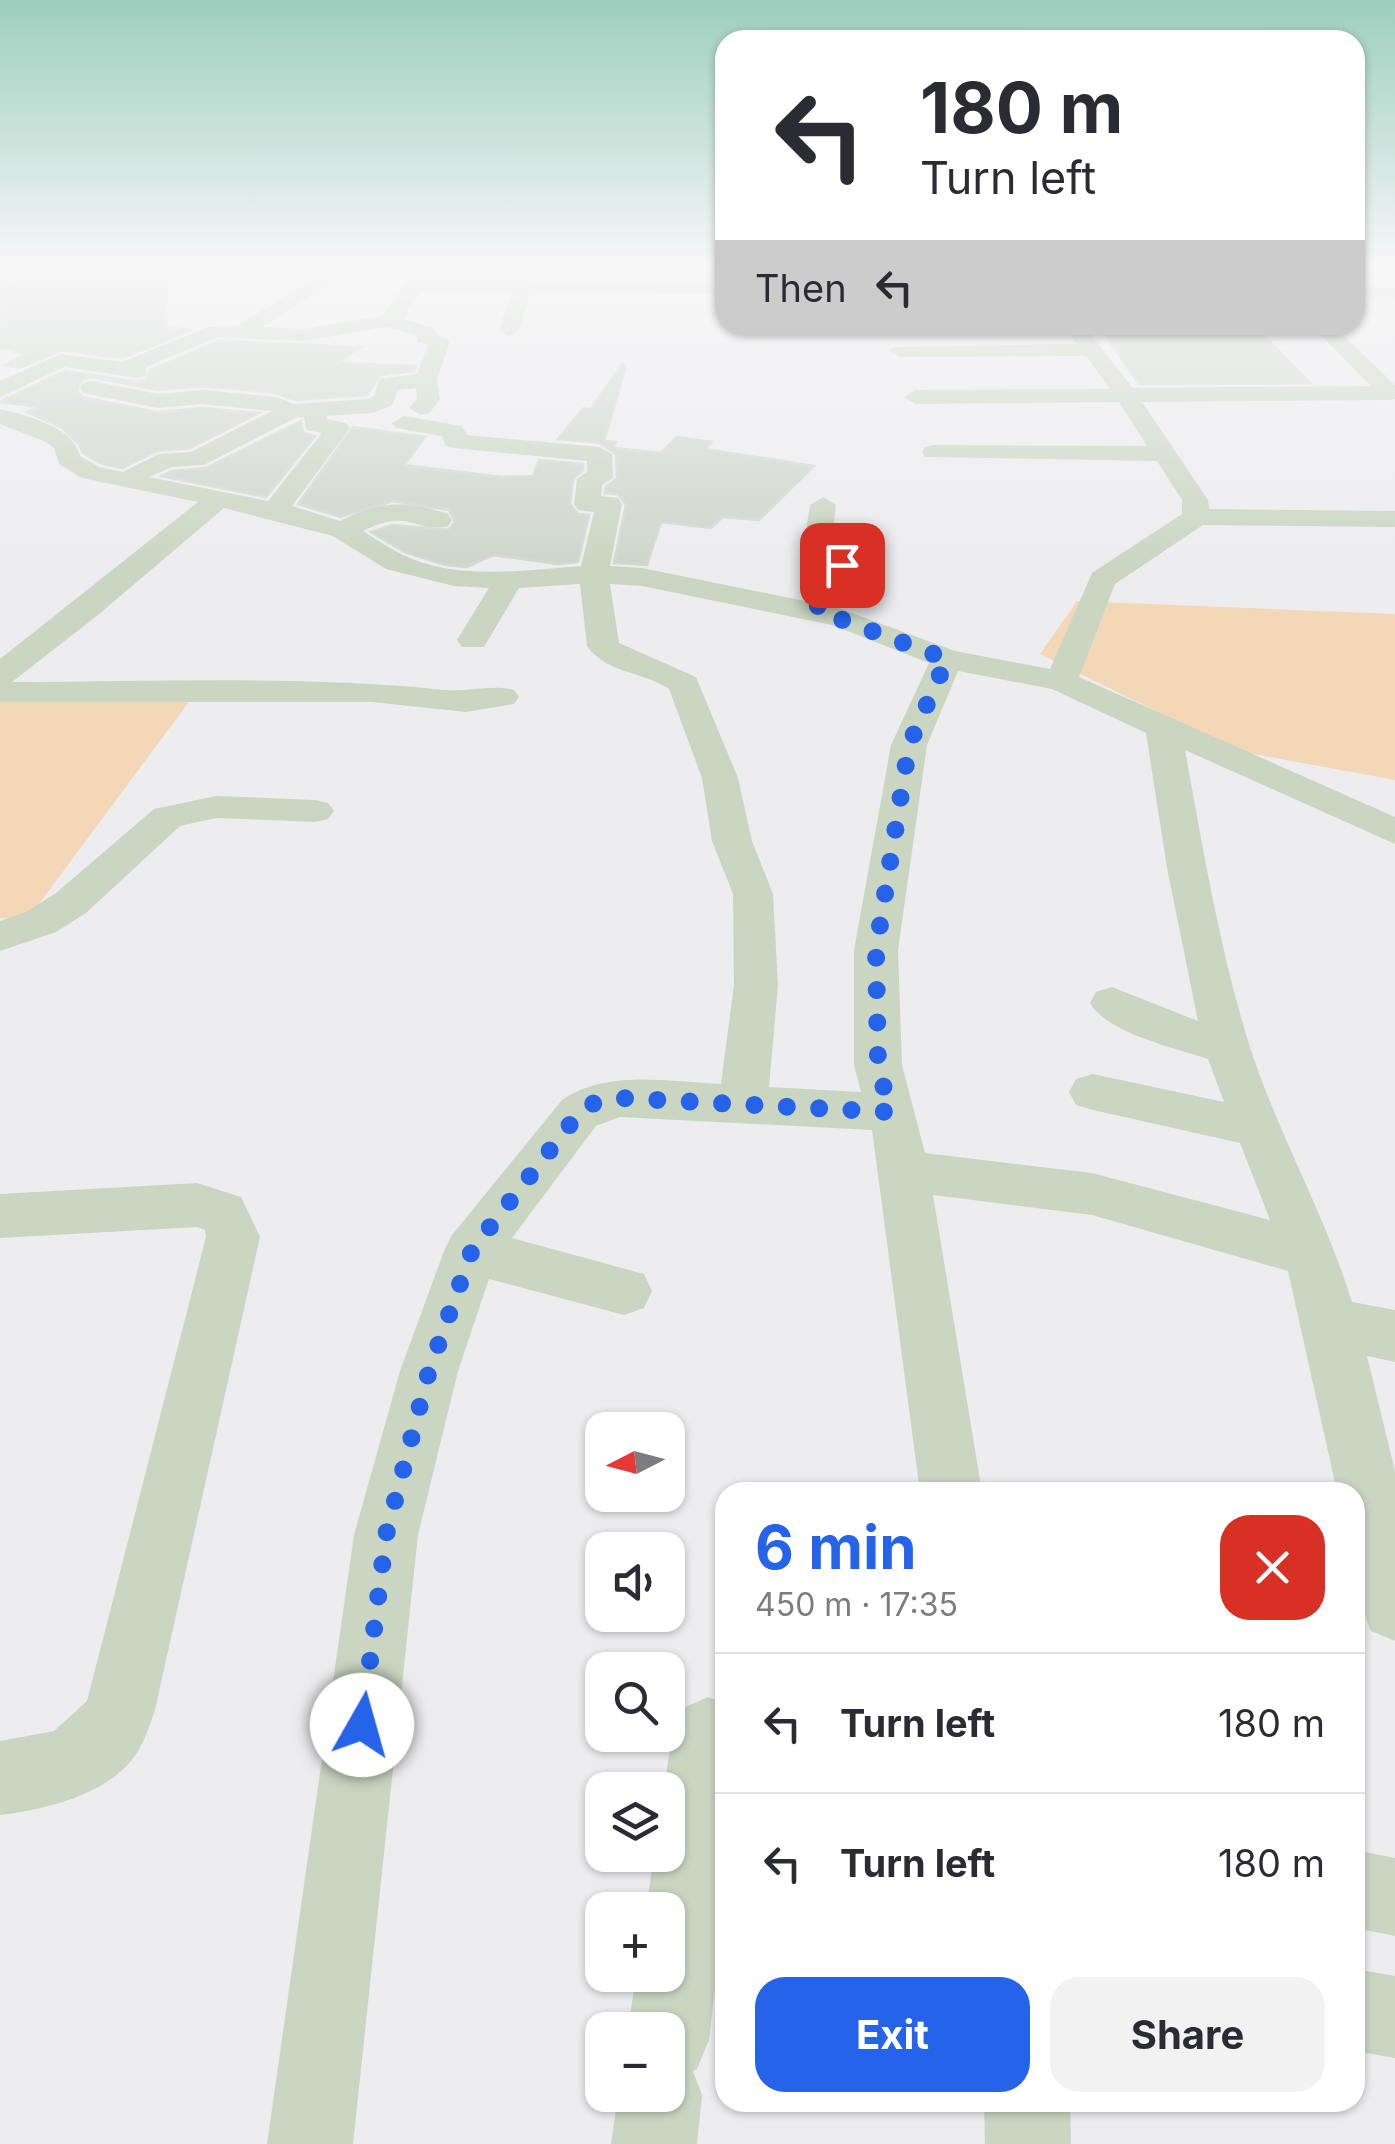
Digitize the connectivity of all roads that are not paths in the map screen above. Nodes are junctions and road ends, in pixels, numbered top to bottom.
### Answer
1 (54, 364) edge
2 (88, 364) edge
3 (137, 364) edge
4 (432, 364) edge
5 (1001, 364) edge
6 (1094, 364) edge
7 (1363, 364) edge
8 (126, 370) junction
9 (990, 372) dead end
10 (162, 374) dead end
11 (1101, 377) junction
12 (426, 380) junction
13 (295, 382) dead end
14 (0, 390) edge
15 (916, 396) dead end
16 (1391, 396) edge
17 (64, 408) junction
18 (280, 408) junction
19 (317, 410) junction
20 (0, 416) edge
21 (1008, 423) dead end
22 (1106, 424) dead end
23 (1145, 424) junction
24 (934, 452) dead end
25 (1165, 454) junction
26 (1028, 456) junction
27 (122, 480) junction
28 (219, 498) junction
29 (823, 505) dead end
30 (274, 510) junction
31 (1196, 517) junction
32 (438, 520) dead end
33 (1395, 520) edge
34 (343, 530) junction
35 (594, 574) junction
36 (509, 580) junction
37 (816, 610) junction
38 (474, 640) dead end
39 (947, 659) junction
40 (0, 675) edge
41 (1061, 682) junction
42 (0, 692) edge
43 (502, 697) dead end
44 (1163, 728) junction
45 (315, 811) dead end
46 (1395, 832) edge
47 (0, 937) edge
48 (1112, 1003) dead end
49 (1227, 1048) junction
50 (1093, 1092) dead end
51 (742, 1103) junction
52 (890, 1112) junction
53 (1258, 1126) junction
54 (904, 1171) junction
55 (0, 1216) edge
56 (472, 1250) junction
57 (1310, 1254) junction
58 (624, 1291) dead end
59 (1330, 1322) junction
60 (1395, 1336) edge
61 (950, 1482) edge
62 (1395, 1607) edge
63 (708, 1732) dead end
64 (2, 1784) edge
65 (1365, 1891) edge
66 (1395, 1897) edge
67 (672, 2012) edge
68 (1365, 2012) edge
69 (1395, 2017) edge
70 (658, 2112) edge
71 (1026, 2112) edge
72 (310, 2144) edge
73 (654, 2144) edge
74 (1028, 2144) edge

1 - 14 street
2 - 8 street
3 - 8 street
4 - 12 street
5 - 11 street
6 - 11 street
7 - 16 street
8 - 10 street
8 - 17 street
9 - 11 street
11 - 15 street
11 - 16 street
11 - 23 street
12 - 19 street
12 - 35 street
13 - 18 street
17 - 18 street
17 - 20 street
17 - 27 street
18 - 19 street
18 - 27 street
19 - 30 street
21 - 26 street
22 - 23 street
23 - 25 street
24 - 26 street
25 - 26 street
25 - 31 street
27 - 28 street
28 - 30 street
28 - 40 street
29 - 37 street
30 - 34 street
31 - 33 street
31 - 41 street
32 - 34 street
34 - 36 street
35 - 36 street
35 - 37 street
35 - 51 street
36 - 38 street
37 - 39 street
39 - 41 street
39 - 52 street
41 - 44 street
42 - 43 street
44 - 46 street
44 - 49 street
45 - 47 street
48 - 49 street
49 - 53 street
50 - 53 street
51 - 52 street
51 - 56 street
52 - 54 street
53 - 57 street
54 - 57 street
54 - 61 street
55 - 64 street
56 - 58 street
56 - 72 street
57 - 59 street
59 - 60 street
59 - 62 street
63 - 67 street
65 - 66 street
68 - 69 street
70 - 73 street
71 - 74 street

